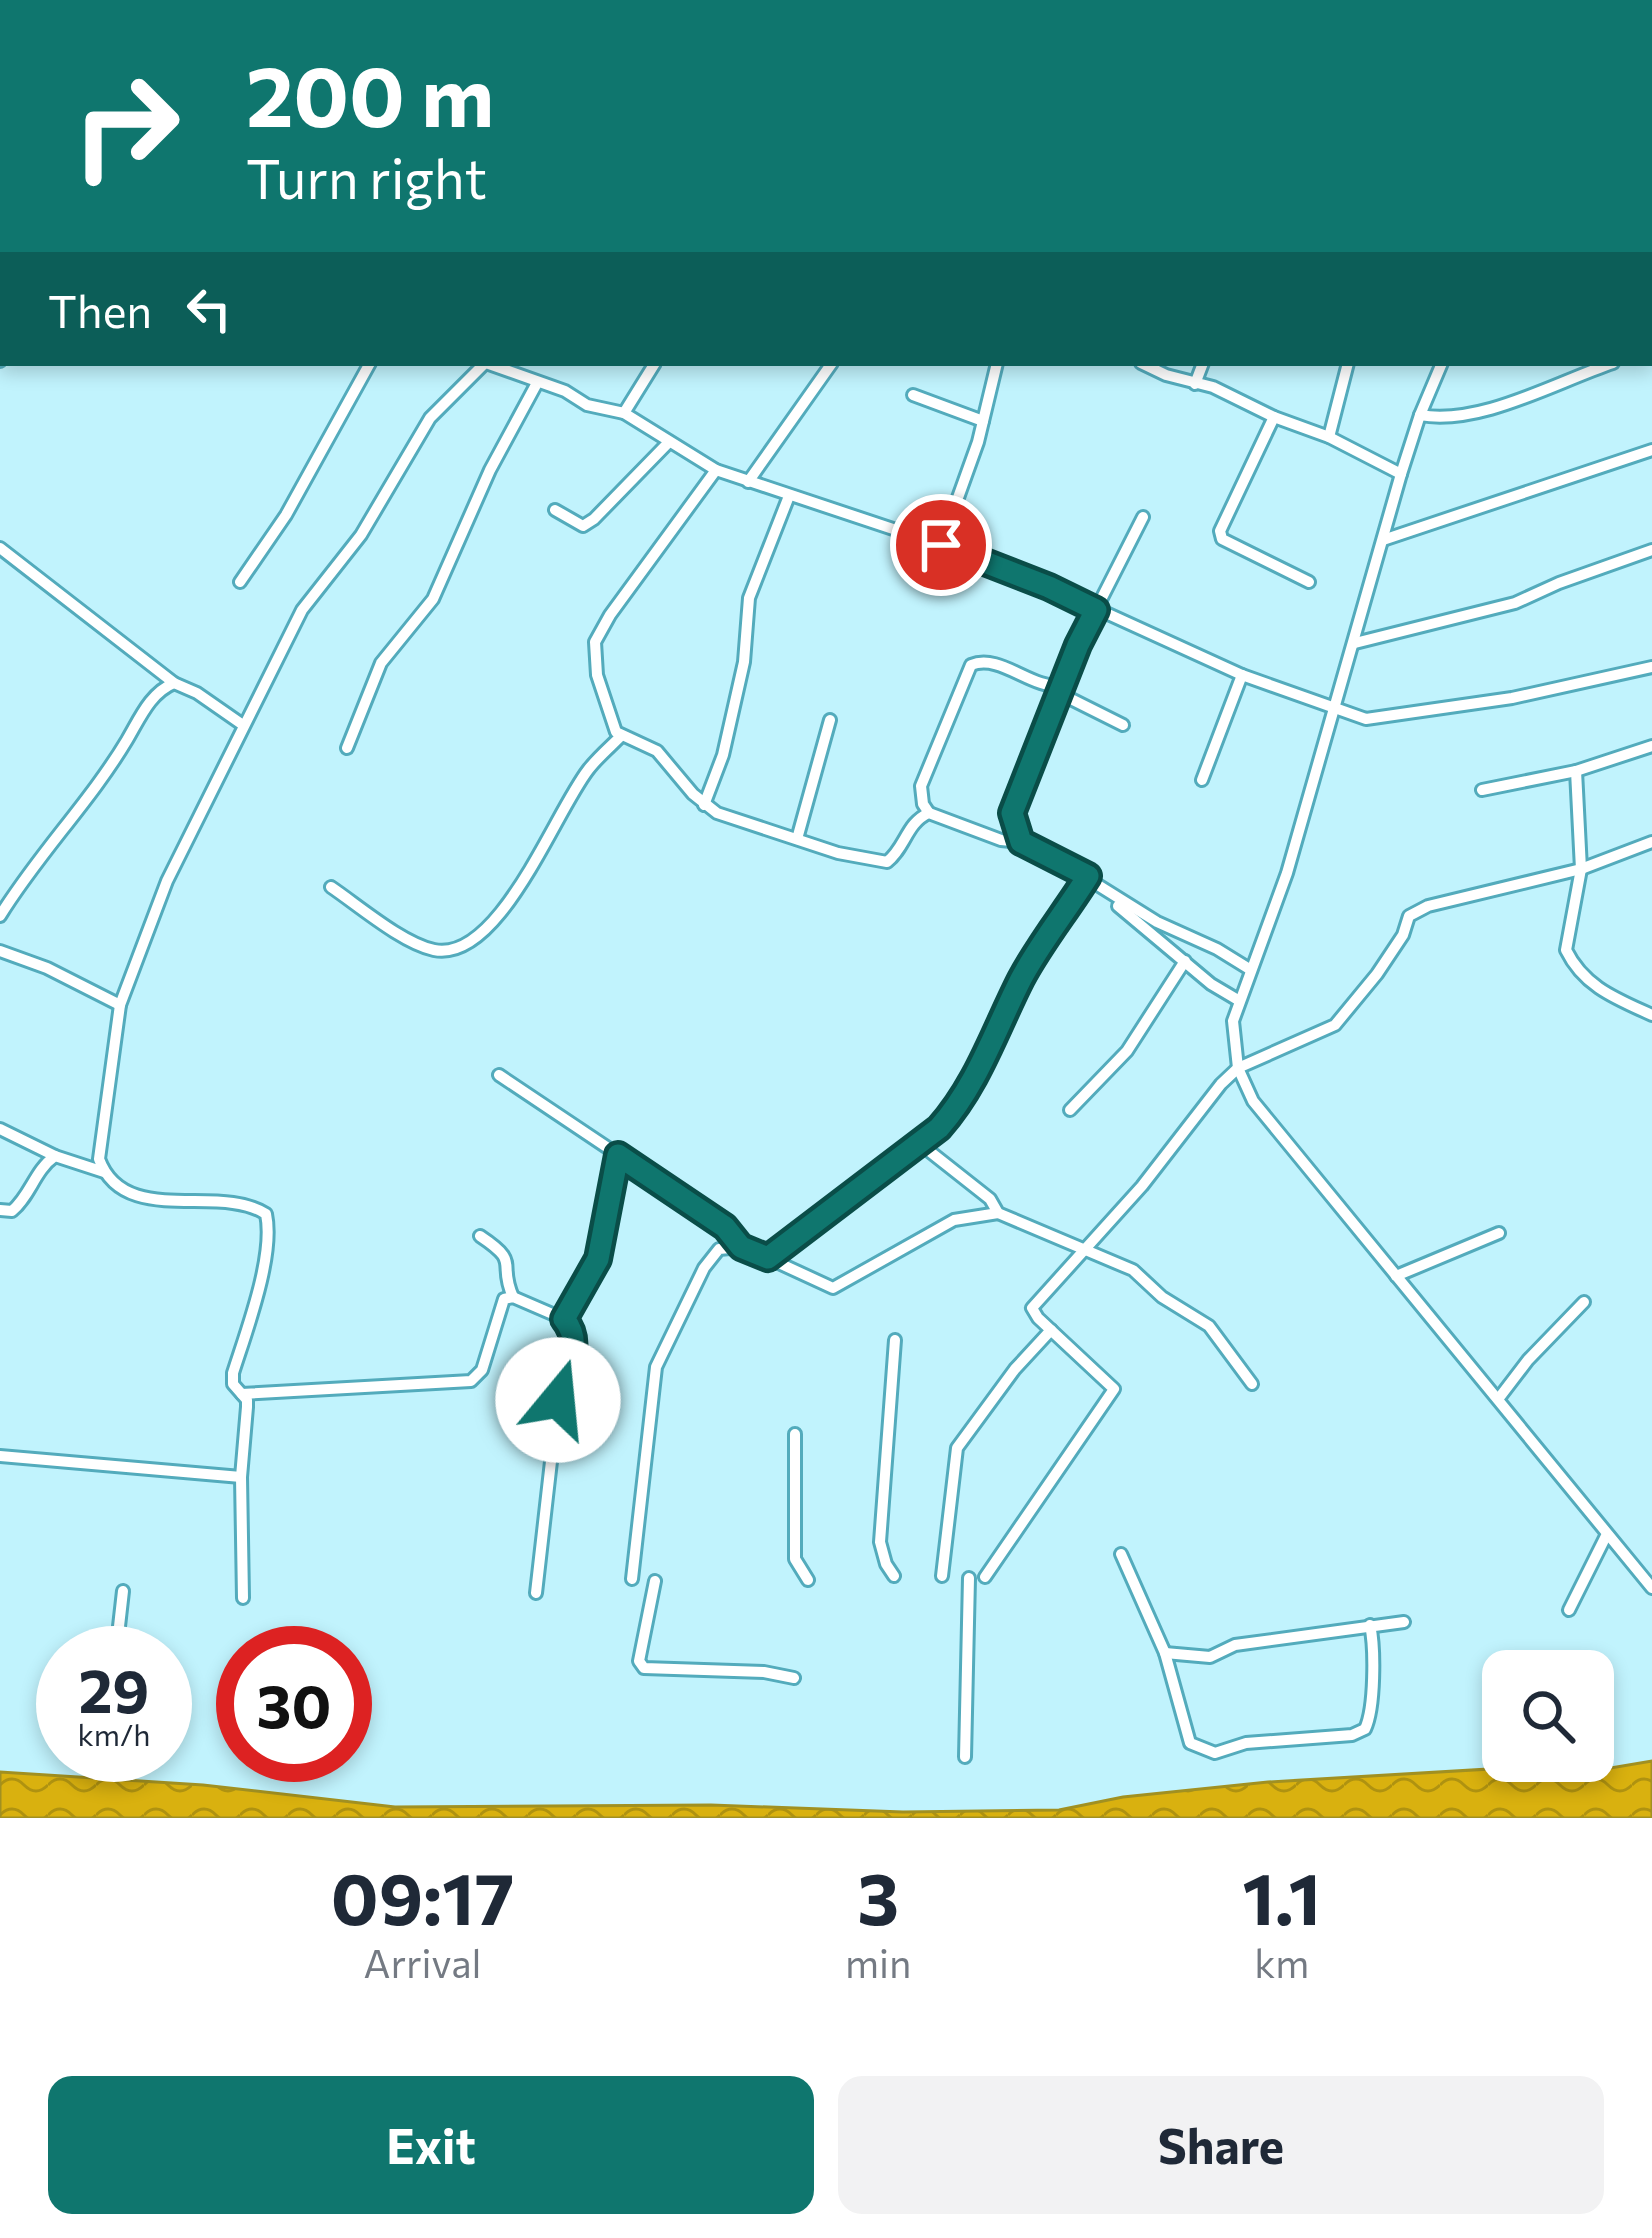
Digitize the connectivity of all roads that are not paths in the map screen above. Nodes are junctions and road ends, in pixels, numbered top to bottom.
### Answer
1 (368, 366) edge
2 (482, 366) edge
3 (493, 366) edge
4 (653, 366) edge
5 (830, 366) edge
6 (997, 366) edge
7 (1150, 366) edge
8 (1202, 366) edge
9 (1347, 366) edge
10 (1441, 366) edge
11 (1605, 366) edge
12 (537, 383) junction
13 (1196, 383) junction
14 (913, 395) dead end
15 (624, 413) junction
16 (1420, 415) junction
17 (1274, 417) junction
18 (983, 421) junction
19 (1329, 437) junction
20 (669, 442) junction
21 (1652, 451) edge
22 (716, 470) junction
23 (1401, 474) junction
24 (748, 482) junction
25 (789, 496) junction
26 (555, 510) dead end
27 (1143, 517) dead end
28 (1383, 540) junction
29 (941, 545) junction
30 (0, 548) edge
31 (1652, 550) edge
32 (241, 582) dead end
33 (1310, 582) dead end
34 (1096, 610) junction
35 (1355, 644) junction
36 (1652, 667) edge
37 (1242, 675) junction
38 (174, 682) junction
39 (1060, 689) junction
40 (1335, 711) junction
41 (830, 720) dead end
42 (243, 725) junction
43 (1123, 725) dead end
44 (620, 737) junction
45 (1652, 746) edge
46 (347, 748) dead end
47 (1576, 771) junction
48 (1202, 780) dead end
49 (1482, 790) dead end
50 (704, 805) junction
51 (929, 812) junction
52 (797, 839) junction
53 (1021, 842) junction
54 (1652, 842) edge
55 (1581, 869) junction
56 (1086, 879) junction
57 (331, 887) dead end
58 (0, 916) edge
59 (0, 951) edge
60 (1185, 961) junction
61 (1251, 970) junction
62 (1238, 1000) junction
63 (120, 1005) junction
64 (1652, 1015) edge
65 (1238, 1068) junction
66 (499, 1075) dead end
67 (1070, 1110) dead end
68 (0, 1129) edge
69 (920, 1143) junction
70 (618, 1155) junction
71 (56, 1156) junction
72 (104, 1172) junction
73 (0, 1210) edge
74 (998, 1213) junction
75 (1498, 1233) dead end
76 (480, 1236) dead end
77 (741, 1247) junction
78 (1082, 1250) junction
79 (768, 1258) junction
80 (1396, 1276) junction
81 (513, 1297) junction
82 (1584, 1303) dead end
83 (564, 1319) junction
84 (1051, 1330) junction
85 (895, 1340) dead end
86 (1252, 1384) dead end
87 (242, 1394) junction
88 (1499, 1398) junction
89 (796, 1434) dead end
90 (0, 1456) edge
91 (241, 1477) junction
92 (1606, 1536) junction
93 (1121, 1554) dead end
94 (894, 1576) dead end
95 (942, 1576) dead end
96 (985, 1576) dead end
97 (969, 1578) dead end
98 (632, 1579) dead end
99 (808, 1580) dead end
100 (655, 1581) dead end
101 (1652, 1588) edge
102 (123, 1591) dead end
103 (536, 1593) dead end
104 (243, 1598) dead end
105 (1569, 1610) dead end
106 (1404, 1622) dead end
107 (1370, 1625) junction
108 (119, 1626) edge
109 (1165, 1653) junction
110 (794, 1678) dead end
111 (964, 1756) dead end

1 - 32 street
2 - 42 street
3 - 12 street
4 - 15 street
5 - 24 street
6 - 18 street
7 - 13 street
8 - 13 street
9 - 19 street
10 - 16 street
11 - 16 street
12 - 15 street
12 - 46 street
13 - 17 street
14 - 18 street
15 - 20 street
16 - 23 street
17 - 19 street
17 - 33 street
18 - 29 street
19 - 23 street
20 - 22 street
20 - 26 street
21 - 28 street
22 - 24 street
22 - 44 street
23 - 28 street
24 - 25 street
25 - 29 street
25 - 50 street
27 - 34 street
28 - 35 street
29 - 34 street
30 - 38 street
31 - 35 street
34 - 37 street
34 - 39 street
35 - 40 street
36 - 40 street
37 - 40 street
37 - 48 street
38 - 42 street
38 - 58 street
39 - 43 street
39 - 51 street
39 - 53 street
40 - 61 street
41 - 52 street
42 - 63 street
44 - 50 street
44 - 57 street
45 - 47 street
47 - 49 street
47 - 55 street
50 - 52 street
51 - 52 street
51 - 53 street
53 - 56 street
54 - 55 street
55 - 64 street
55 - 65 street
56 - 60 street
56 - 61 street
56 - 69 street
59 - 63 street
60 - 62 street
60 - 67 street
61 - 62 street
62 - 65 street
63 - 72 street
65 - 78 street
65 - 80 street
66 - 70 street
68 - 71 street
69 - 74 street
69 - 79 street
70 - 77 street
70 - 83 street
71 - 72 street
71 - 73 street
72 - 87 street
74 - 78 street
74 - 79 street
75 - 80 street
76 - 81 street
77 - 79 street
77 - 98 street
78 - 84 street
78 - 86 street
80 - 88 street
81 - 83 street
81 - 87 street
82 - 88 street
83 - 103 street
84 - 95 street
84 - 96 street
85 - 94 street
87 - 91 street
88 - 92 street
89 - 99 street
90 - 91 street
91 - 104 street
92 - 101 street
92 - 105 street
93 - 109 street
97 - 111 street
100 - 110 street
102 - 108 street
106 - 107 street
107 - 109 street
107 - 109 street

